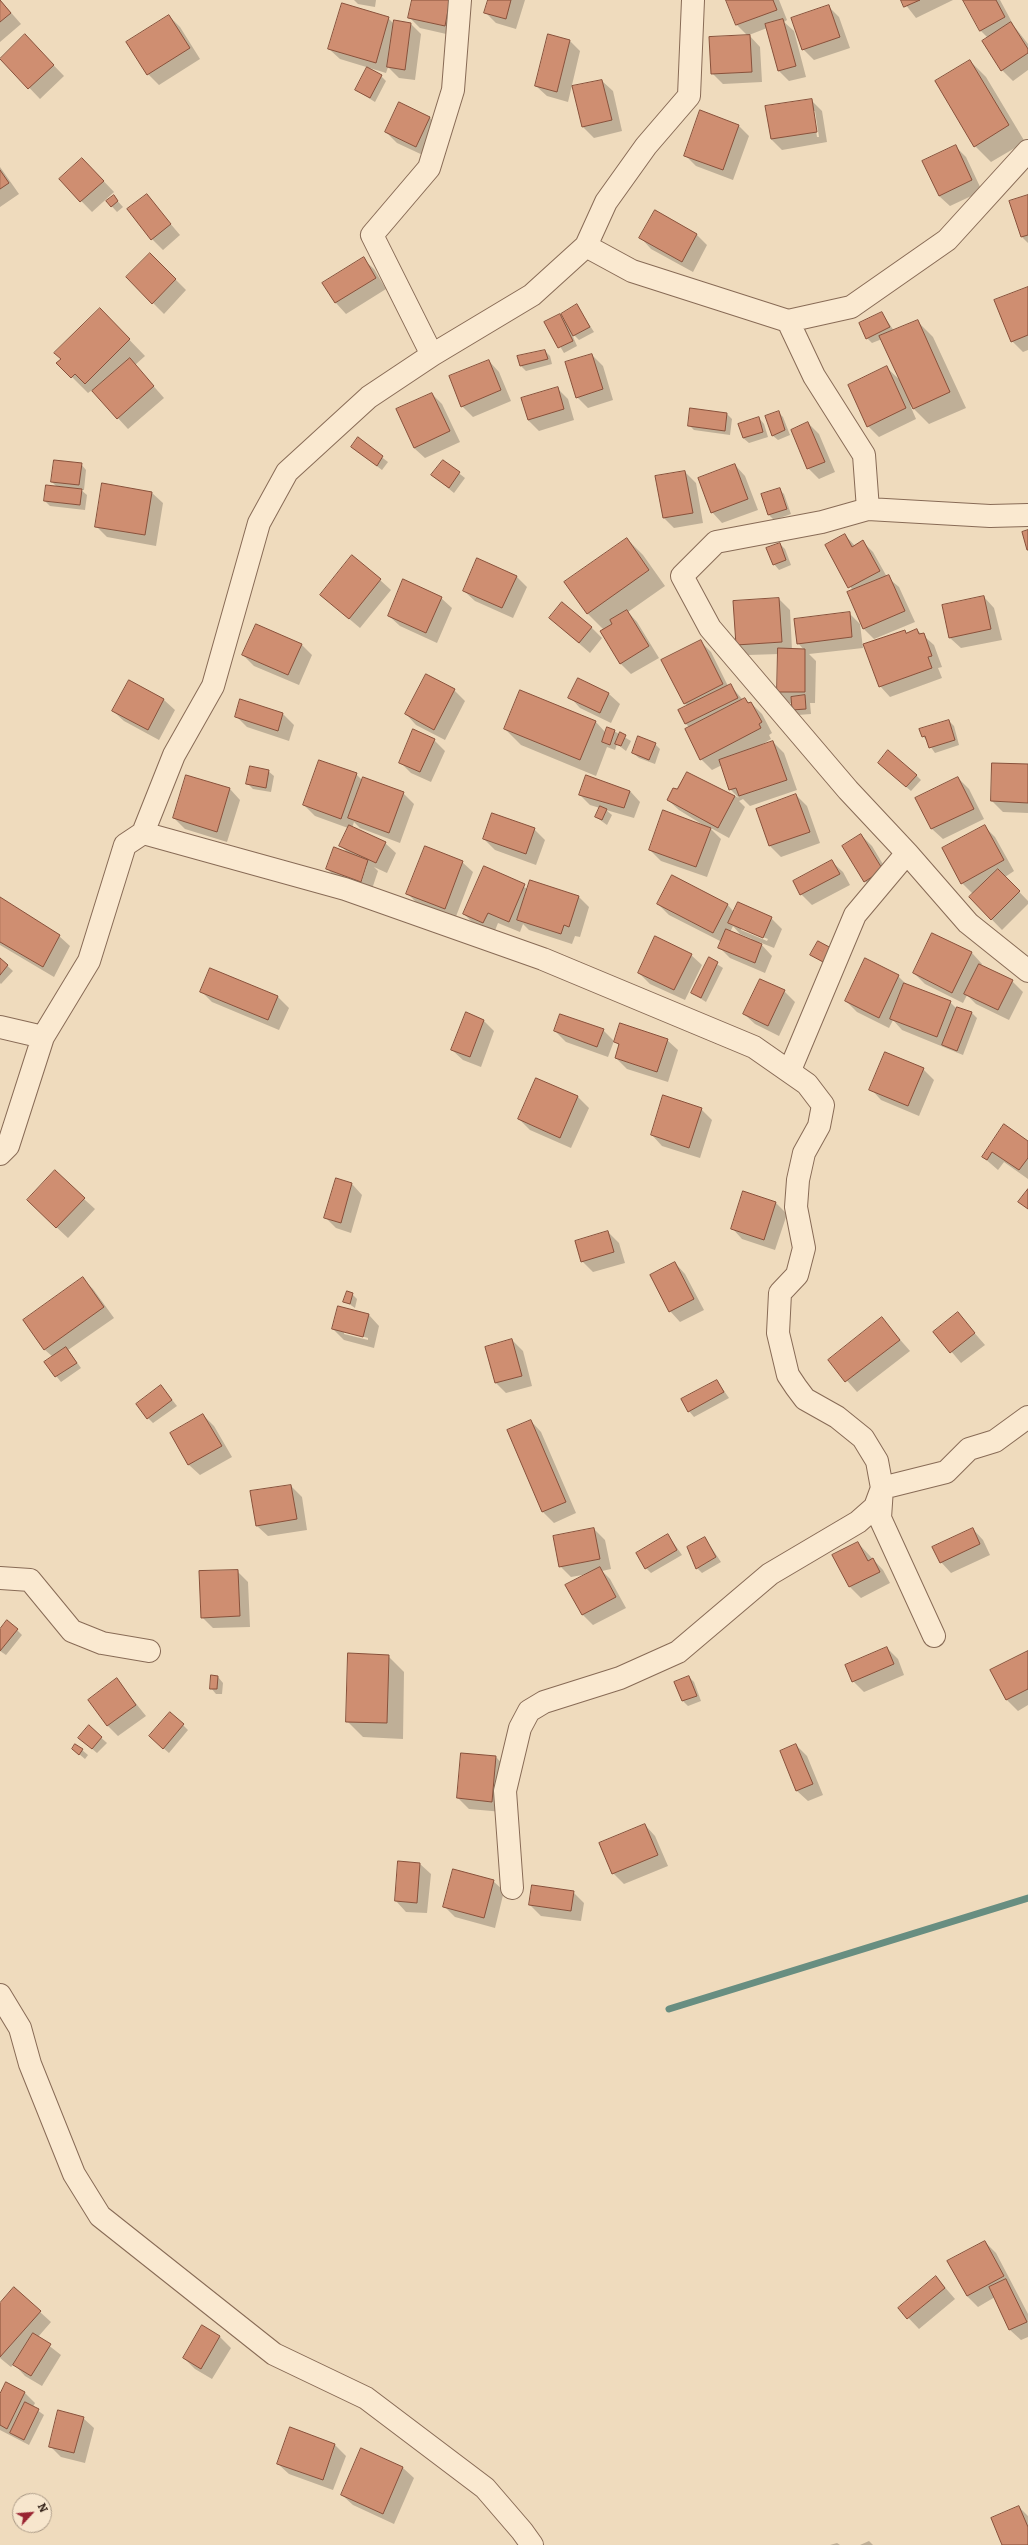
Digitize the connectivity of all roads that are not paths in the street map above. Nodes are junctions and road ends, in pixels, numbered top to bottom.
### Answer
1 (460, 0) edge
2 (693, 0) edge
3 (1028, 151) edge
4 (586, 246) junction
5 (788, 321) junction
6 (432, 355) junction
7 (868, 509) junction
8 (1028, 515) edge
9 (143, 833) junction
10 (907, 853) junction
11 (1028, 971) edge
12 (0, 1027) edge
13 (43, 1037) junction
14 (790, 1070) junction
15 (0, 1154) edge
16 (1028, 1417) edge
17 (882, 1488) junction
18 (0, 1578) edge
19 (934, 1636) dead end
20 (149, 1651) dead end
21 (512, 1888) dead end
22 (0, 1995) edge
23 (532, 2545) edge

1 - 6 street
2 - 4 street
3 - 5 street
4 - 5 street
4 - 6 street
5 - 7 street
6 - 9 street
7 - 8 street
7 - 10 street
9 - 13 street
9 - 14 street
10 - 11 street
10 - 14 street
12 - 13 street
13 - 15 street
14 - 17 street
16 - 17 street
17 - 19 street
17 - 21 street
18 - 20 street
22 - 23 street

